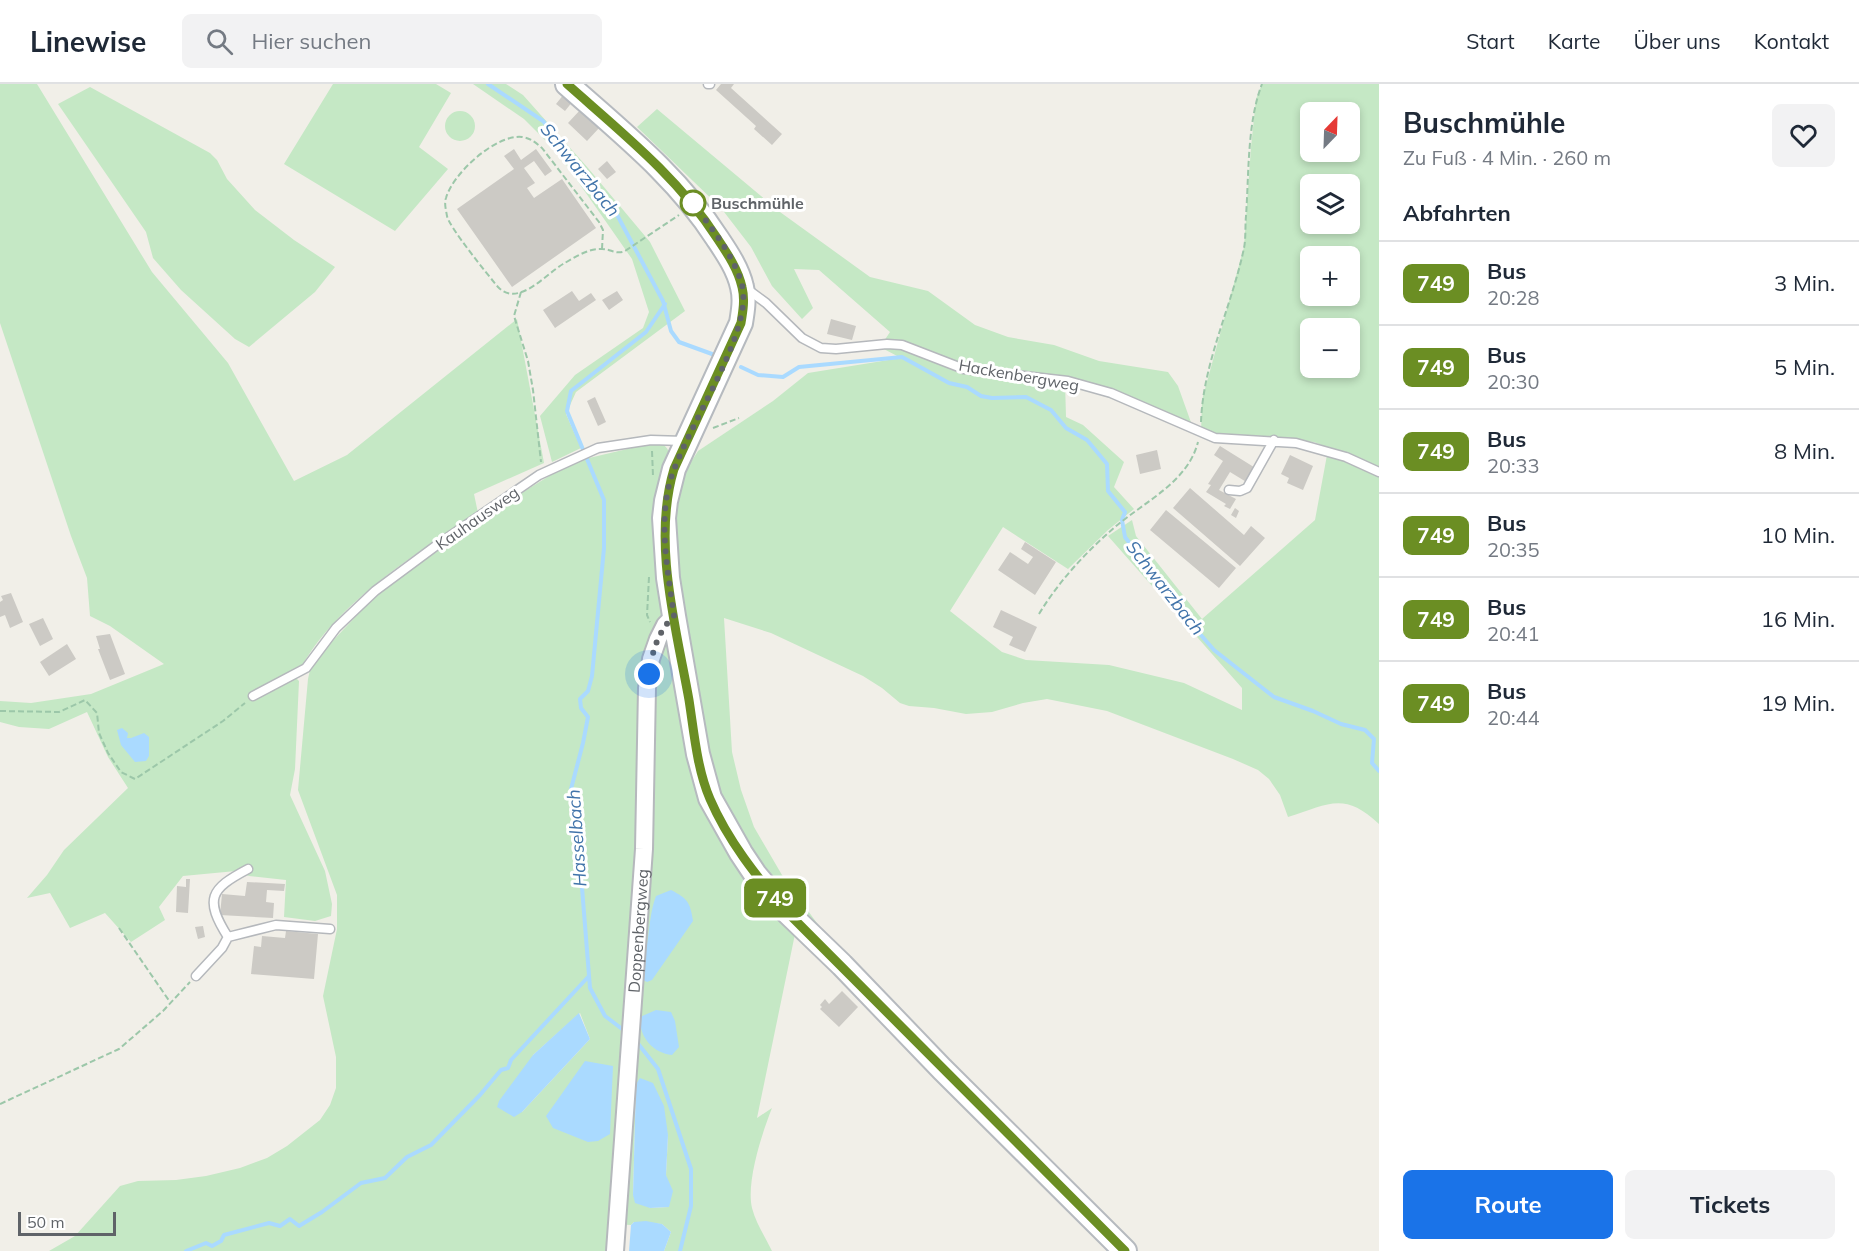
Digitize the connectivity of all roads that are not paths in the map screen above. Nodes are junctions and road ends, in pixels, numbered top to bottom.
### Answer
1 (567, 84) edge
2 (742, 285) junction
3 (1274, 440) junction
4 (686, 441) junction
5 (1379, 471) edge
6 (1229, 490) dead end
7 (674, 616) junction
8 (254, 696) road end
9 (248, 869) dead end
10 (330, 929) dead end
11 (228, 937) junction
12 (196, 976) road end
13 (1115, 1248) edge
14 (615, 1251) edge

1 - 2 main road
2 - 3 lane, Hackenbergweg
2 - 4 main road
3 - 5 lane, Hackenbergweg
3 - 6 lane
4 - 7 main road
4 - 8 lane, Kauhausweg
7 - 13 main road
7 - 14 street, Doppenbergweg
9 - 11 lane
10 - 11 lane
11 - 12 lane

